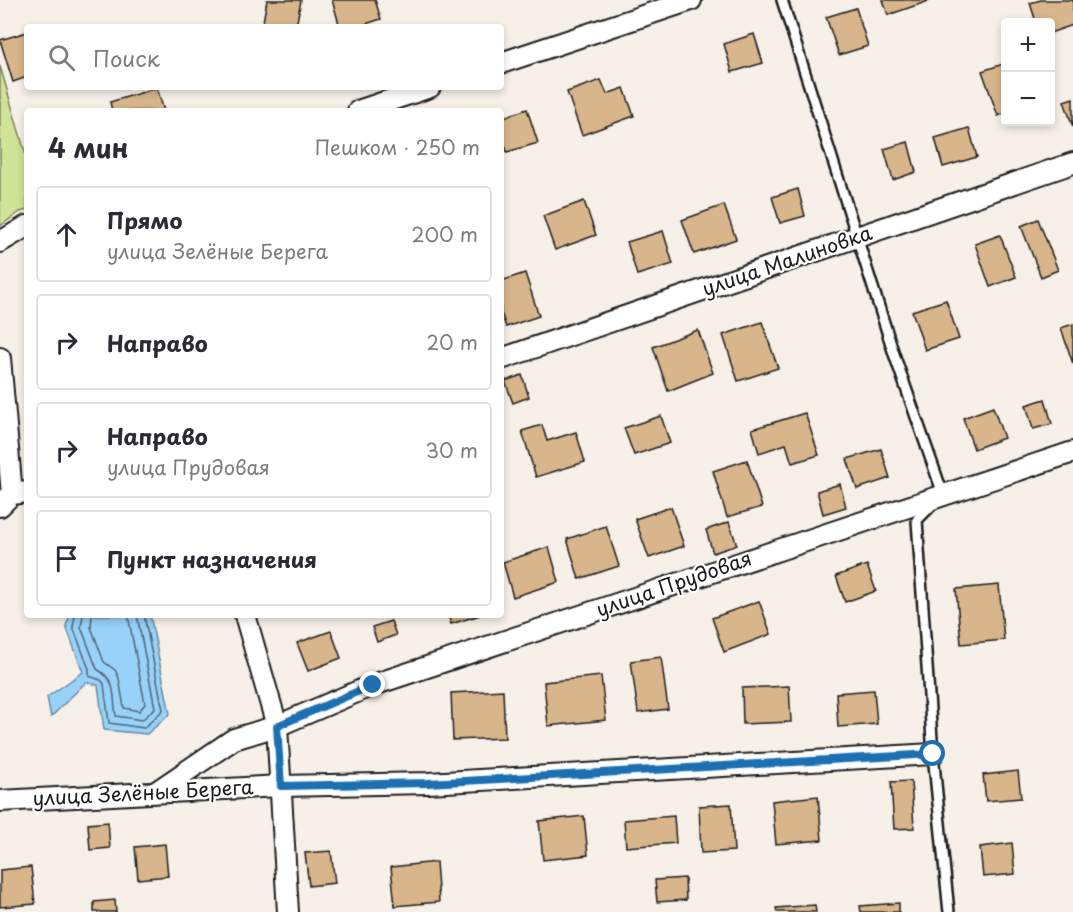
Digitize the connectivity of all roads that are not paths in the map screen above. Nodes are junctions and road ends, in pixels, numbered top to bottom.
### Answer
1 (691, 0) edge
2 (782, 0) edge
3 (504, 62) edge
4 (421, 90) edge
5 (367, 108) edge
6 (1073, 163) edge
7 (24, 228) edge
8 (857, 237) junction
9 (0, 242) edge
10 (0, 358) edge
11 (504, 358) edge
12 (1073, 452) edge
13 (943, 494) junction
14 (13, 497) edge
15 (246, 618) edge
16 (277, 726) junction
17 (933, 754) junction
18 (281, 786) junction
19 (156, 792) junction
20 (0, 801) edge
21 (288, 912) edge
22 (949, 912) edge

1 - 3 street
2 - 8 lane
4 - 5 street
6 - 8 street, улица Малиновка
7 - 9 street
8 - 11 street, улица Малиновка
8 - 13 lane
10 - 14 street
12 - 13 street, улица Прудовая
13 - 16 street, улица Прудовая
13 - 17 lane
15 - 16 street
16 - 18 street
16 - 19 street, улица Прудовая
17 - 18 street, улица Зелёные Берега
17 - 22 lane
18 - 19 street, улица Зелёные Берега
18 - 21 street
19 - 20 street, улица Зелёные Берега

